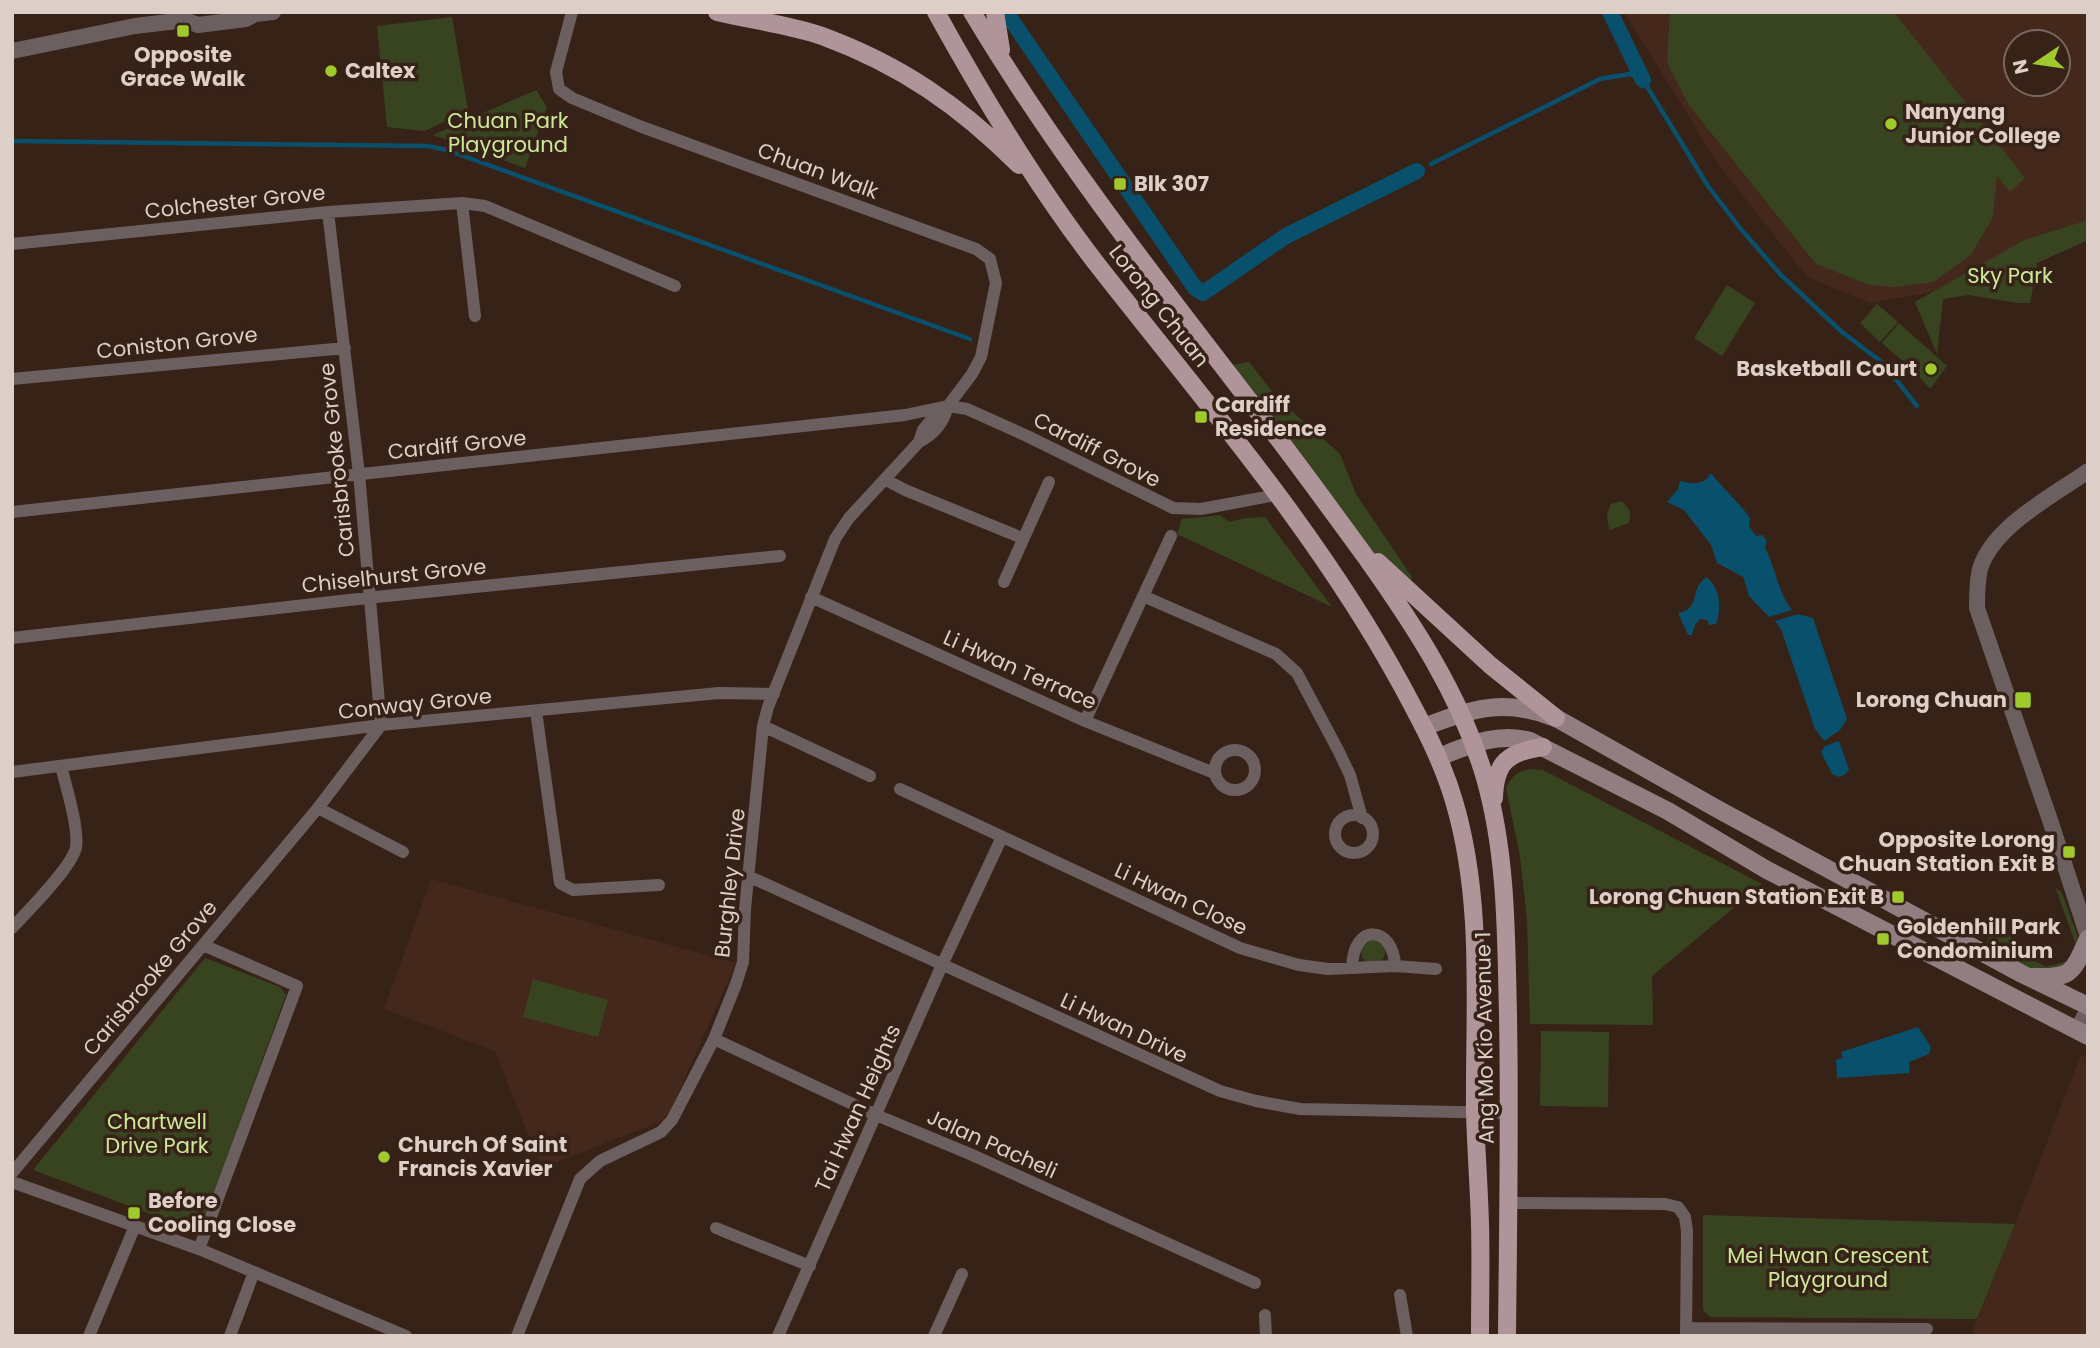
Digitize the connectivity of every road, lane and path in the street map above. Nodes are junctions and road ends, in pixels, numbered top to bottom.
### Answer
1 (273, 12) edge
2 (572, 12) edge
3 (717, 12) edge
4 (936, 12) edge
5 (972, 12) edge
6 (995, 12) edge
7 (253, 13) edge
8 (180, 17) edge
9 (12, 51) edge
10 (1005, 68) junction
11 (1043, 190) junction
12 (462, 203) junction
13 (328, 212) junction
14 (12, 244) edge
15 (675, 286) dead end
16 (475, 316) dead end
17 (345, 348) junction
18 (12, 379) edge
19 (948, 406) junction
20 (905, 415) junction
21 (919, 442) junction
22 (2088, 471) edge
23 (359, 474) junction
24 (886, 480) junction
25 (1049, 482) dead end
26 (1276, 495) junction
27 (12, 512) edge
28 (1171, 536) dead end
29 (1023, 538) junction
30 (1354, 541) junction
31 (780, 556) dead end
32 (1004, 582) dead end
33 (1143, 596) junction
34 (811, 597) junction
35 (370, 598) junction
36 (12, 638) edge
37 (774, 694) junction
38 (536, 711) junction
39 (1460, 713) junction
40 (1556, 718) junction
41 (1086, 721) junction
42 (381, 725) junction
43 (764, 726) junction
44 (1424, 727) junction
45 (1473, 744) junction
46 (1543, 747) junction
47 (1439, 757) junction
48 (61, 766) junction
49 (12, 772) edge
50 (1214, 773) dead end
51 (870, 776) dead end
52 (900, 789) dead end
53 (318, 808) junction
54 (1493, 812) junction
55 (1362, 818) dead end
56 (1753, 827) junction
57 (1002, 837) junction
58 (403, 852) dead end
59 (1744, 857) junction
60 (748, 876) junction
61 (659, 885) dead end
62 (1916, 916) junction
63 (12, 928) edge
64 (2088, 938) edge
65 (1903, 940) junction
66 (203, 945) junction
67 (942, 965) junction
68 (1395, 966) junction
69 (1352, 968) junction
70 (1436, 969) dead end
71 (2029, 977) junction
72 (2088, 1008) edge
73 (2083, 1033) edge
74 (713, 1040) junction
75 (1475, 1112) junction
76 (1510, 1113) junction
77 (876, 1115) junction
78 (13, 1182) edge
79 (1508, 1203) junction
80 (135, 1226) junction
81 (716, 1228) dead end
82 (199, 1249) junction
83 (810, 1266) junction
84 (254, 1272) junction
85 (962, 1274) dead end
86 (1255, 1283) dead end
87 (1400, 1295) dead end
88 (1265, 1315) dead end
89 (1927, 1329) dead end
90 (379, 1330) edge
91 (1686, 1332) edge
92 (1836, 1332) edge
93 (89, 1336) edge
94 (230, 1336) edge
95 (406, 1336) edge
96 (517, 1336) edge
97 (778, 1336) edge
98 (934, 1336) edge
99 (1266, 1336) edge
100 (1407, 1336) edge
101 (1479, 1336) edge
102 (1507, 1336) edge

1 - 7 street
2 - 19 street, Chuan Walk
3 - 11 main road
4 - 11 main road, Lorong Chuan
5 - 10 main road, Lorong Chuan
6 - 10 main road
7 - 8 street
8 - 9 street
10 - 30 main road, Lorong Chuan
11 - 26 main road, Lorong Chuan
12 - 13 street, Colchester Grove
12 - 15 street, Colchester Grove
12 - 16 street
13 - 14 street, Colchester Grove
13 - 17 street, Carisbrooke Grove
17 - 18 street, Coniston Grove
17 - 23 street, Carisbrooke Grove
19 - 20 street, Cardiff Grove
19 - 21 street, Burghley Drive
19 - 26 street, Cardiff Grove
20 - 21 street
20 - 23 street, Cardiff Grove
21 - 24 street, Burghley Drive
22 - 64 street
23 - 27 street, Cardiff Grove
23 - 35 street, Carisbrooke Grove
24 - 29 street
24 - 34 street, Burghley Drive
25 - 29 street
26 - 44 main road, Lorong Chuan
28 - 33 street
29 - 32 street
30 - 39 main road, Lorong Chuan
30 - 40 main road
31 - 35 street, Chiselhurst Grove
33 - 41 street
33 - 55 street
34 - 37 street, Burghley Drive
34 - 41 street, Li Hwan Terrace
35 - 36 street, Chiselhurst Grove
35 - 42 street, Carisbrooke Grove
37 - 38 street, Conway Grove
37 - 43 street, Burghley Drive
38 - 42 street, Conway Grove
38 - 61 street
39 - 40 main road
39 - 44 main road
39 - 45 main road, Lorong Chuan
40 - 56 main road
41 - 50 street, Li Hwan Terrace
42 - 48 street, Conway Grove
42 - 53 street, Carisbrooke Grove
43 - 51 street
43 - 60 street, Burghley Drive
44 - 47 main road, Lorong Chuan
45 - 46 main road
45 - 47 main road
45 - 54 main road, Ang Mo Kio Avenue 1
46 - 54 main road
46 - 59 main road
47 - 75 main road, Ang Mo Kio Avenue 1
48 - 49 street, Conway Grove
48 - 63 street
52 - 57 street, Li Hwan Close
53 - 58 street
53 - 66 street, Carisbrooke Grove
54 - 76 main road, Ang Mo Kio Avenue 1
56 - 59 main road
56 - 62 main road
57 - 67 street
57 - 69 street, Li Hwan Close
59 - 65 main road
60 - 67 street, Li Hwan Drive
60 - 74 street, Burghley Drive
62 - 65 main road
62 - 71 main road
64 - 71 main road
65 - 73 main road
66 - 78 street, Carisbrooke Grove
66 - 82 street
67 - 75 street, Li Hwan Drive
67 - 77 street, Tai Hwan Heights
68 - 69 street, Li Hwan Close
68 - 69 street
68 - 70 street, Li Hwan Close
71 - 72 main road
72 - 73 street
74 - 77 street, Jalan Pacheli
74 - 96 street, Burghley Drive
75 - 76 street, Li Hwan Drive
75 - 101 main road, Ang Mo Kio Avenue 1
76 - 79 main road, Ang Mo Kio Avenue 1
77 - 83 street, Tai Hwan Heights
77 - 86 street, Jalan Pacheli
78 - 80 street
79 - 91 street
79 - 102 main road, Ang Mo Kio Avenue 1
80 - 82 street
80 - 93 street
81 - 83 street
82 - 84 street
83 - 97 street, Tai Hwan Heights
84 - 90 street
84 - 94 street
85 - 98 street
87 - 100 street
88 - 99 street
89 - 92 street
90 - 95 street
91 - 92 street

